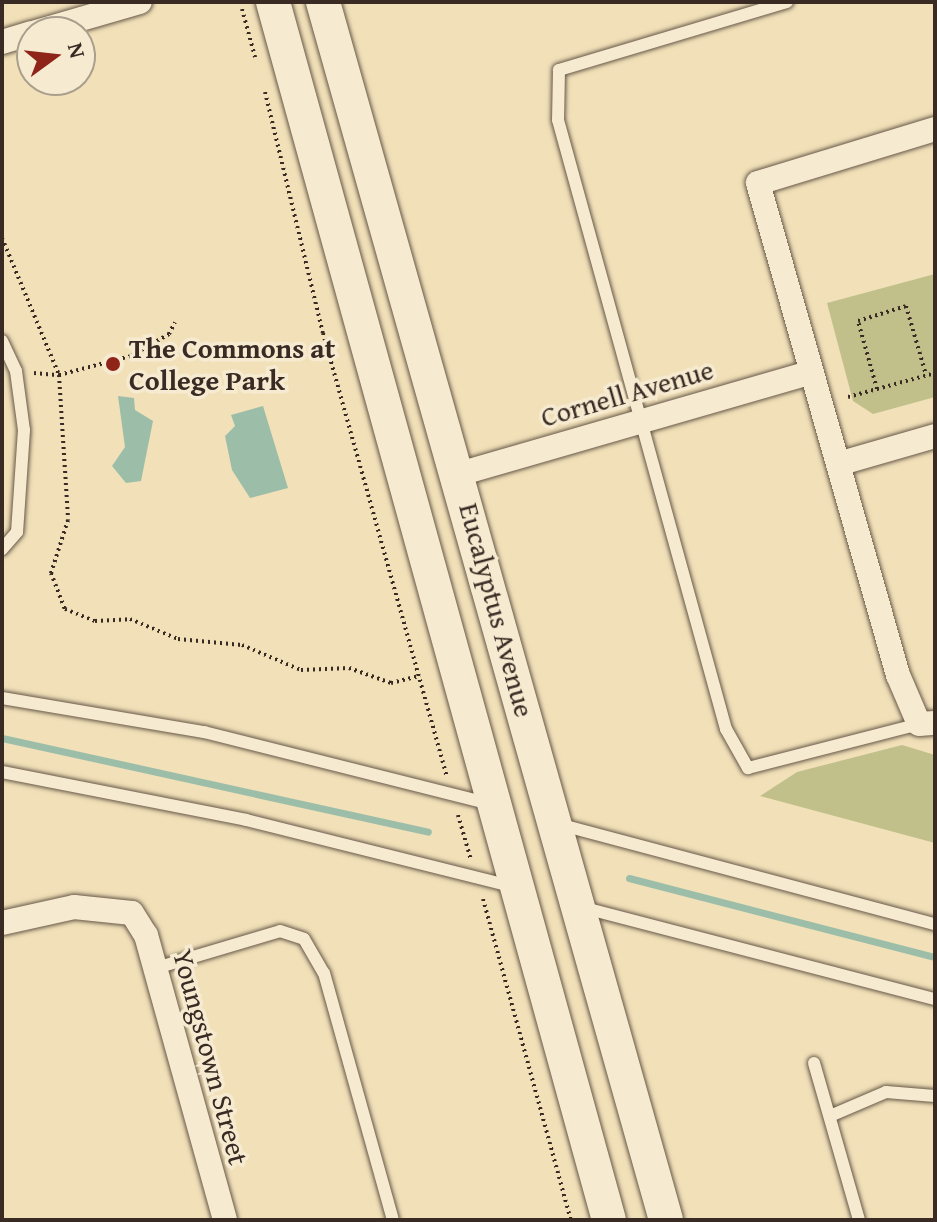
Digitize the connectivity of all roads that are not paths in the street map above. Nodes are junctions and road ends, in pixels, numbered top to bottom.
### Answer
1 (140, 2) edge
2 (323, 2) edge
3 (787, 2) edge
4 (257, 5) edge
5 (91, 16) edge
6 (935, 129) edge
7 (2, 341) edge
8 (812, 372) junction
9 (643, 419) junction
10 (935, 436) edge
11 (838, 464) junction
12 (459, 474) junction
13 (2, 549) edge
14 (2, 698) edge
15 (927, 723) edge
16 (2, 772) edge
17 (492, 805) junction
18 (555, 824) junction
19 (516, 887) junction
20 (578, 906) junction
21 (2, 923) edge
22 (935, 924) edge
23 (156, 968) junction
24 (935, 999) edge
25 (814, 1063) dead end
26 (935, 1096) edge
27 (830, 1116) junction
28 (225, 1220) edge
29 (393, 1220) edge
30 (609, 1220) edge
31 (666, 1220) edge
32 (859, 1220) edge

1 - 5 street
2 - 12 street, Eucalyptus Avenue
3 - 9 lane
4 - 17 street, Eucalyptus Avenue
6 - 8 street
7 - 13 lane
8 - 9 street, Cornell Avenue
8 - 11 street
9 - 12 street, Cornell Avenue
9 - 15 lane
10 - 11 street
11 - 15 street
12 - 18 street, Eucalyptus Avenue
14 - 17 lane
16 - 19 lane
17 - 19 street, Eucalyptus Avenue
18 - 20 street, Eucalyptus Avenue
18 - 22 lane
19 - 30 street, Eucalyptus Avenue
20 - 24 lane
20 - 31 street, Eucalyptus Avenue
21 - 23 street, Youngstown Street
23 - 28 street, Youngstown Street
23 - 29 lane
25 - 27 lane
26 - 27 lane
27 - 32 lane

